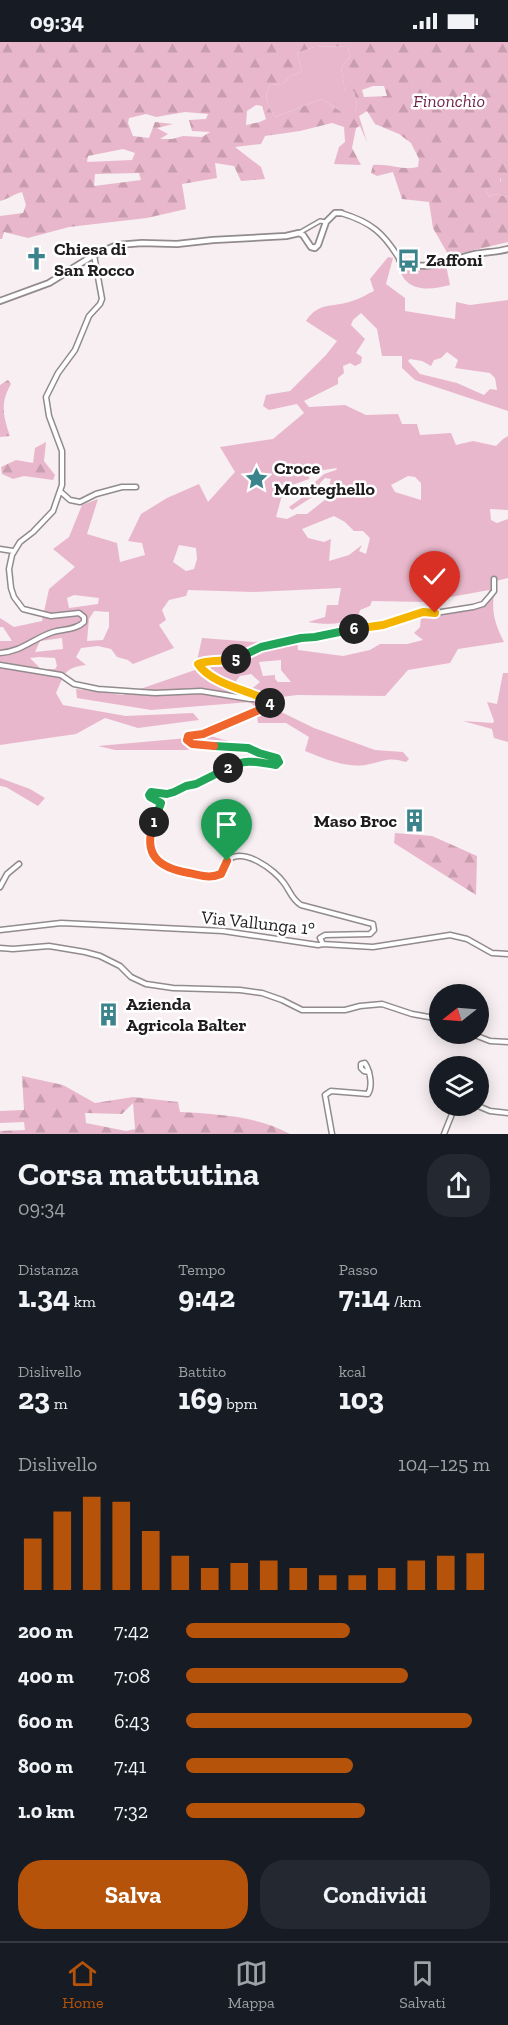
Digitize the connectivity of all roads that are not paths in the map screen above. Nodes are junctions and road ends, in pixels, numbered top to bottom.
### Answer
1 (341, 213) joint
2 (326, 222) junction
3 (299, 233) junction
4 (508, 249) edge
5 (92, 255) junction
6 (400, 260) joint
7 (0, 301) edge
8 (136, 487) dead end
9 (61, 492) junction
10 (0, 549) edge
11 (13, 551) junction
12 (494, 579) dead end
13 (0, 653) edge
14 (0, 665) edge
15 (262, 698) junction
16 (19, 864) dead end
17 (0, 887) edge
18 (0, 930) edge
19 (323, 944) junction
20 (0, 948) edge
21 (508, 954) edge
22 (429, 1017) edge
23 (489, 1041) edge
24 (508, 1042) edge
25 (369, 1072) dead end
26 (489, 1111) edge
27 (508, 1113) edge
28 (451, 1116) edge
29 (332, 1134) edge
30 (444, 1134) edge

1 - 2 street
1 - 6 street
2 - 3 street
2 - 3 street
3 - 5 street
4 - 6 street
5 - 7 street
5 - 9 street
8 - 9 street
9 - 11 street
10 - 11 street
11 - 13 street
12 - 15 street
14 - 15 street
15 - 19 street
16 - 17 street
18 - 19 street, Via Vallunga 1°
19 - 21 street, Via Vallunga 1°
20 - 22 street
23 - 24 street
25 - 29 street
26 - 27 street
28 - 30 street

